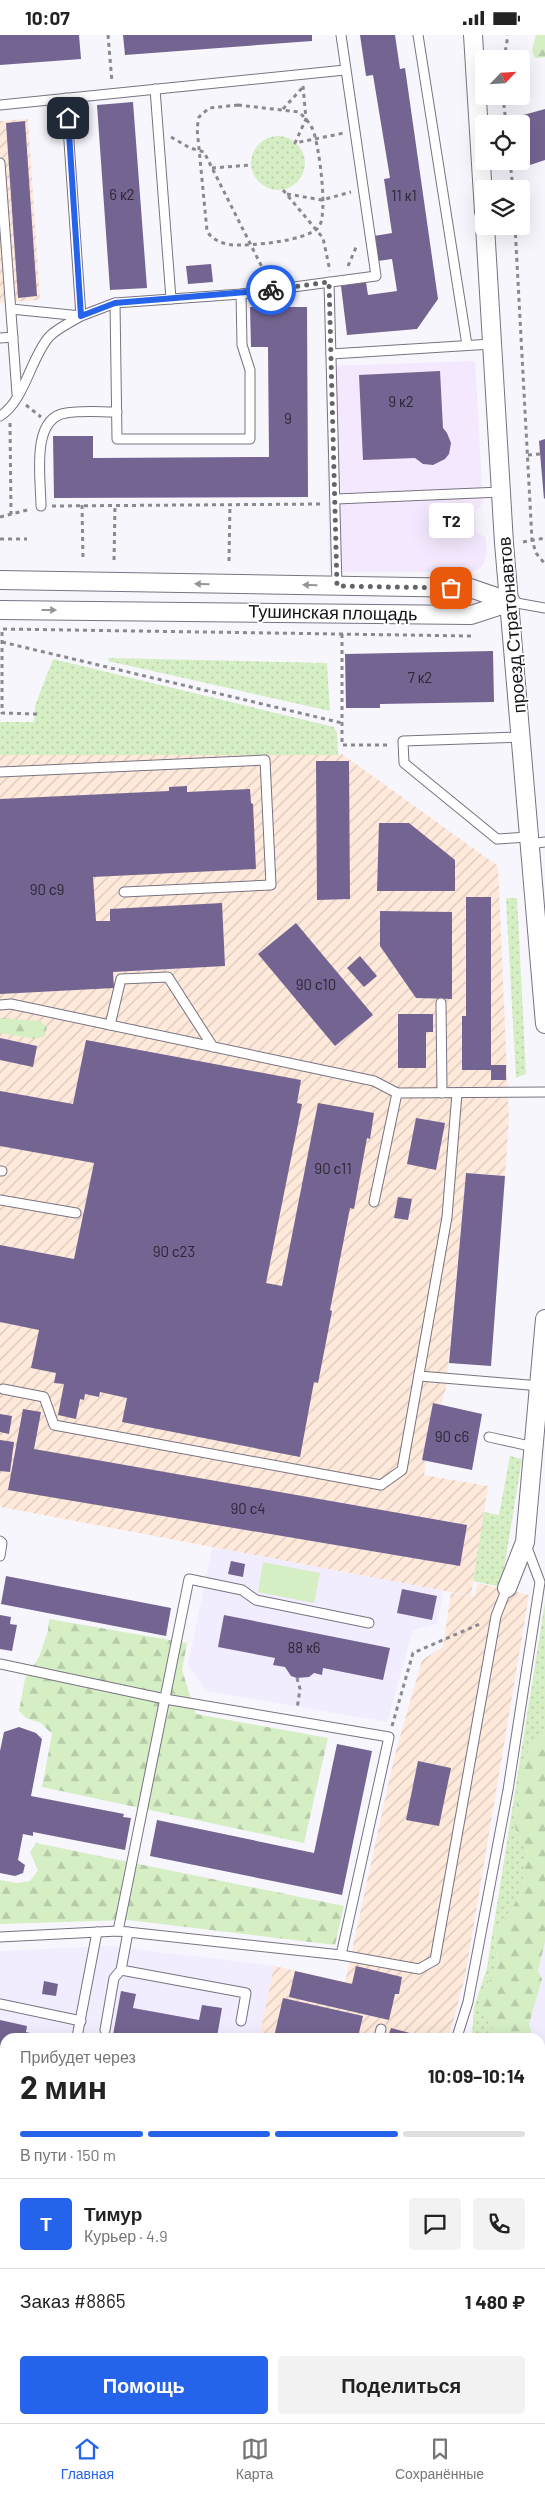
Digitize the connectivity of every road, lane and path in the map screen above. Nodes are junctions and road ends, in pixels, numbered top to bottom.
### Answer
1 (108, 35) edge
2 (341, 35) edge
3 (418, 35) edge
4 (473, 35) edge
5 (508, 35) edge
6 (506, 50) edge
7 (345, 70) junction
8 (302, 74) junction
9 (303, 87) junction
10 (155, 89) junction
11 (113, 94) junction
12 (66, 98) junction
13 (0, 105) edge
14 (283, 109) junction
15 (306, 119) junction
16 (158, 129) junction
17 (354, 131) junction
18 (316, 139) junction
19 (200, 149) junction
20 (0, 163) edge
21 (251, 165) dead end
22 (212, 168) junction
23 (482, 180) edge
24 (363, 187) junction
25 (282, 190) dead end
26 (286, 194) junction
27 (322, 200) junction
28 (369, 227) junction
29 (317, 229) junction
30 (485, 235) edge
31 (516, 235) edge
32 (251, 243) junction
33 (4, 280) edge
34 (334, 282) junction
35 (273, 290) junction
36 (241, 294) junction
37 (171, 299) junction
38 (115, 303) junction
39 (11, 309) junction
40 (81, 316) junction
41 (13, 337) junction
42 (0, 338) edge
43 (492, 344) junction
44 (467, 345) junction
45 (332, 354) junction
46 (17, 394) junction
47 (24, 404) dead end
48 (10, 405) junction
49 (117, 411) junction
50 (0, 415) edge
51 (38, 415) dead end
52 (540, 454) dead end
53 (528, 455) junction
54 (501, 492) junction
55 (336, 501) junction
56 (82, 505) junction
57 (115, 505) junction
58 (230, 505) junction
59 (41, 506) junction
60 (11, 514) junction
61 (0, 517) edge
62 (545, 538) edge
63 (0, 539) edge
64 (27, 539) dead end
65 (532, 540) junction
66 (523, 542) dead end
67 (83, 559) dead end
68 (114, 560) dead end
69 (230, 561) dead end
70 (545, 564) edge
71 (0, 580) edge
72 (337, 586) junction
73 (511, 602) junction
74 (545, 608) edge
75 (0, 609) edge
76 (342, 634) junction
77 (471, 636) dead end
78 (2, 642) junction
79 (1, 701) edge
80 (37, 714) dead end
81 (342, 723) junction
82 (522, 737) junction
83 (403, 745) junction
84 (0, 772) edge
85 (535, 841) edge
86 (124, 892) dead end
87 (544, 1002) edge
88 (441, 1003) dead end
89 (0, 1005) edge
90 (545, 1024) edge
91 (110, 1025) junction
92 (213, 1047) junction
93 (545, 1092) edge
94 (397, 1093) junction
95 (442, 1093) junction
96 (457, 1093) junction
97 (0, 1200) edge
98 (374, 1202) dead end
99 (76, 1213) dead end
100 (545, 1319) edge
101 (419, 1376) junction
102 (540, 1386) junction
103 (2, 1389) dead end
104 (489, 1437) dead end
105 (534, 1447) junction
106 (0, 1541) edge
107 (524, 1542) junction
108 (0, 1555) edge
109 (542, 1583) edge
110 (507, 1589) joint
111 (496, 1617) junction
112 (369, 1623) dead end
113 (0, 1667) edge
114 (297, 1678) dead end
115 (165, 1699) junction
116 (295, 1721) junction
117 (389, 1737) junction
118 (118, 1931) junction
119 (97, 1932) junction
120 (128, 1932) junction
121 (0, 1937) edge
122 (341, 1955) junction
123 (121, 1970) junction
124 (0, 2004) edge
125 (80, 2021) junction
126 (242, 2021) dead end
127 (104, 2030) dead end
128 (78, 2033) edge
129 (458, 2033) edge

1 - 11 path
2 - 7 lane
3 - 44 lane
4 - 23 street
5 - 6 path
7 - 8 lane
7 - 17 lane
8 - 9 path
8 - 10 lane
9 - 14 path
9 - 15 path
10 - 11 lane
10 - 16 lane
11 - 12 lane
12 - 13 lane
12 - 40 lane
14 - 15 path
14 - 19 path
15 - 18 path
15 - 18 path
16 - 19 path
16 - 37 lane
17 - 18 path
17 - 24 lane
18 - 27 path
19 - 22 path
19 - 32 path
20 - 33 lane
21 - 22 path
22 - 32 path
24 - 27 path
24 - 28 lane
25 - 26 path
26 - 27 path
26 - 29 path
27 - 29 path
28 - 34 path
28 - 34 lane
29 - 32 path
29 - 34 path
30 - 43 street, проезд Стратонавтов
31 - 53 path
32 - 35 path
33 - 39 lane
34 - 35 lane
34 - 45 lane
35 - 36 lane
36 - 37 lane
36 - 49 lane
37 - 38 lane
38 - 40 lane
38 - 49 lane
39 - 40 lane
39 - 41 lane
40 - 46 lane
41 - 42 lane
41 - 46 lane
43 - 44 lane
43 - 54 street, проезд Стратонавтов
44 - 45 lane
45 - 55 lane
46 - 48 lane
47 - 51 path
48 - 50 lane
48 - 60 path
49 - 59 lane
52 - 53 path
53 - 65 path
54 - 55 lane
54 - 73 street, проезд Стратонавтов
55 - 58 path
55 - 72 lane
56 - 57 path
56 - 59 path
56 - 67 path
57 - 58 path
57 - 68 path
58 - 69 path
59 - 60 path
60 - 61 path
62 - 65 path
63 - 64 path
65 - 66 path
65 - 70 path
72 -> 71 street, Тушинская площадь
72 - 73 street, Тушинская площадь
73 - 74 lane
75 -> 73 street, Тушинская площадь
73 - 82 street, проезд Стратонавтов
76 - 77 path
76 - 78 path
76 - 81 path
78 - 79 path
78 - 81 path
79 - 80 path
81 - 83 path
82 - 83 lane
82 - 85 street, проезд Стратонавтов
83 - 85 lane
84 - 86 lane
85 - 87 street, проезд Стратонавтов
87 - 90 street, проезд Стратонавтов
88 - 95 lane
89 - 91 lane
91 - 92 lane
91 - 92 lane
92 - 94 lane
93 - 96 lane
94 - 95 lane
94 - 98 lane
95 - 96 lane
96 - 101 lane
97 - 99 lane
100 - 102 street
101 - 102 lane
101 - 103 lane
102 - 105 street
104 - 105 lane
105 - 107 street
106 - 108 lane
107 - 109 lane
107 - 110 street
109 - 129 lane
110 - 111 lane
111 - 117 path
111 - 122 lane
112 - 115 lane
113 - 115 lane
114 - 116 path
115 - 116 lane
115 - 118 lane
116 - 117 lane
117 - 122 lane
118 - 119 lane
118 - 120 lane
119 - 121 lane
119 - 125 lane
120 - 122 lane
120 - 123 lane
123 - 126 lane
123 - 127 lane
124 - 125 lane
125 - 128 lane

